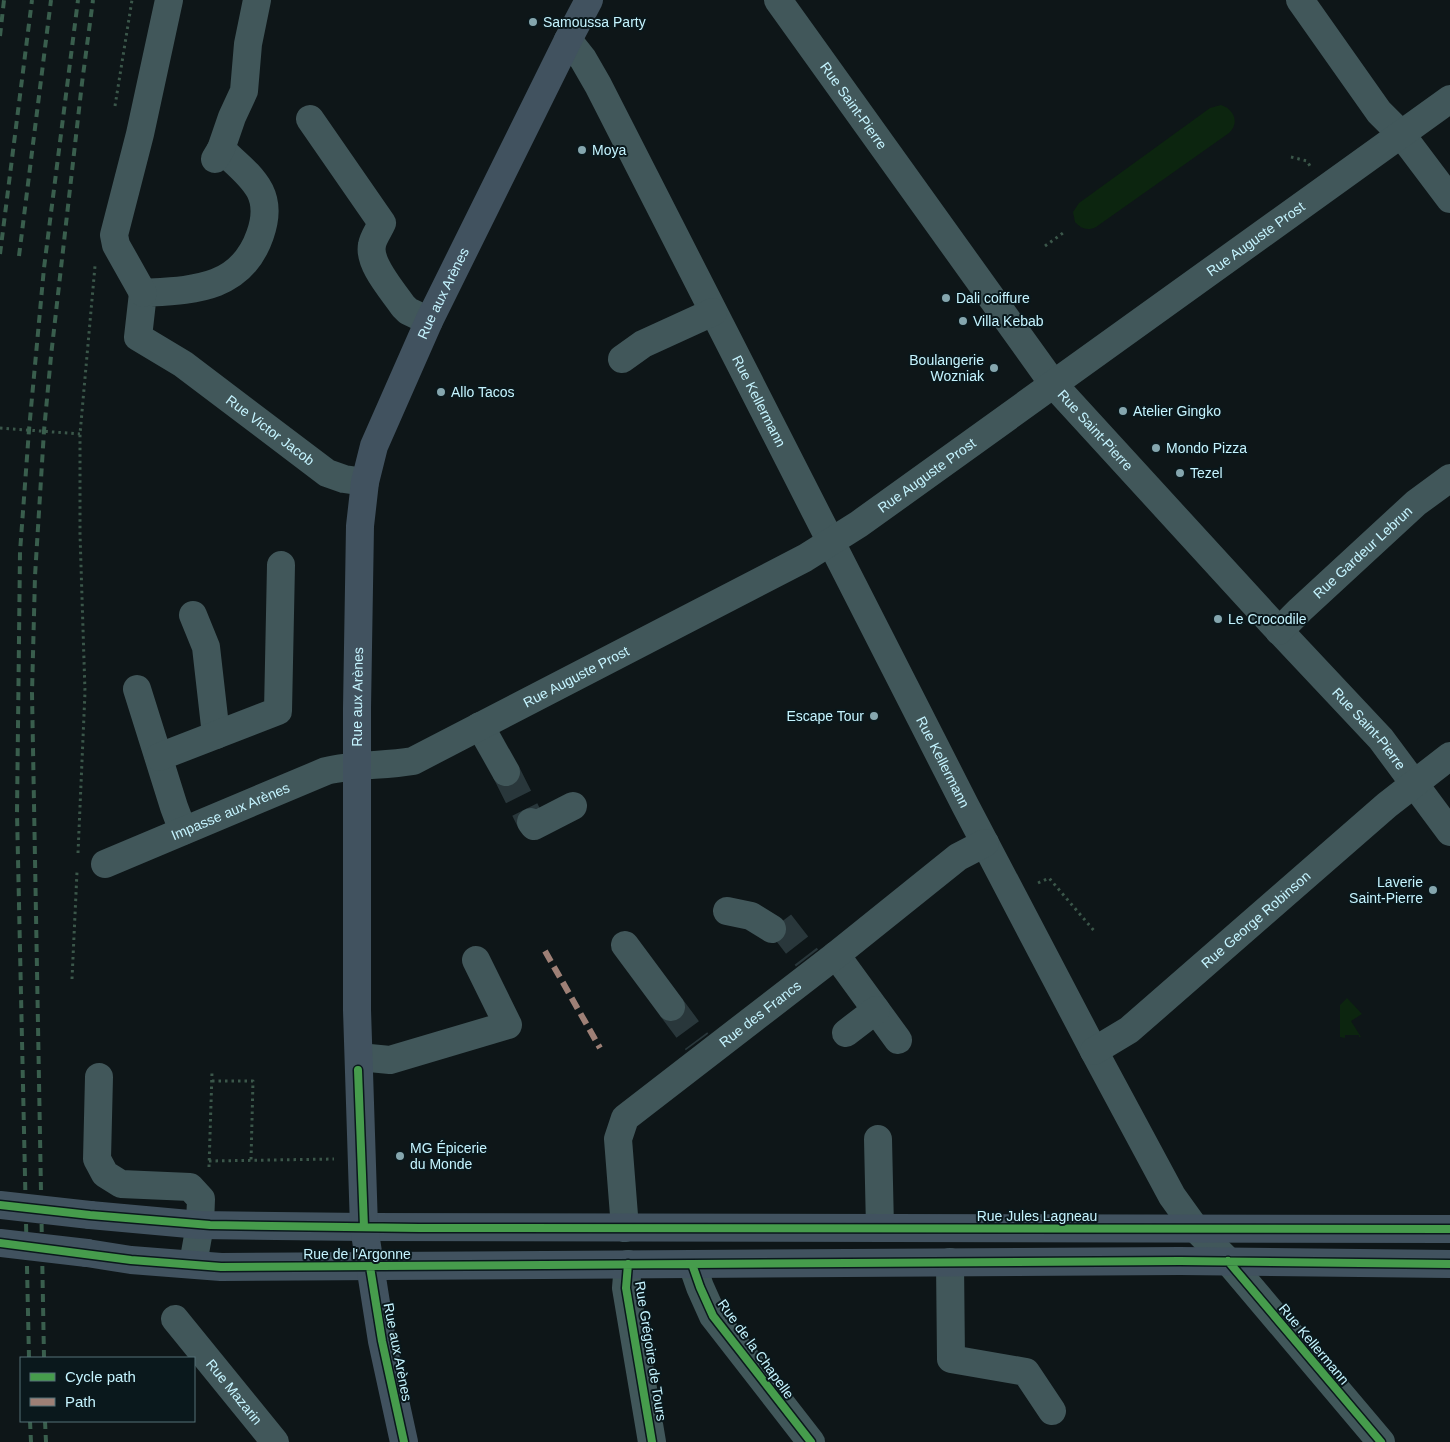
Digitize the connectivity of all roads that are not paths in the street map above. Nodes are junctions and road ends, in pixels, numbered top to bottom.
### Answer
1 (169, 0) edge
2 (257, 0) edge
3 (589, 0) edge
4 (778, 0) edge
5 (1300, 0) edge
6 (568, 40) junction
7 (1450, 98) edge
8 (310, 119) dead end
9 (1401, 134) junction
10 (1450, 199) edge
11 (143, 293) junction
12 (713, 312) junction
13 (429, 321) junction
14 (622, 359) dead end
15 (1054, 386) junction
16 (1450, 478) edge
17 (365, 482) junction
18 (830, 542) junction
19 (281, 565) dead end
20 (193, 615) dead end
21 (1279, 631) junction
22 (137, 689) dead end
23 (480, 726) junction
24 (216, 735) junction
25 (1450, 756) edge
26 (159, 758) junction
27 (358, 766) junction
28 (506, 772) tunnel mouth
29 (1413, 783) junction
30 (574, 806) dead end
31 (531, 822) dead end
32 (183, 831) junction
33 (1450, 832) edge
34 (985, 843) junction
35 (104, 864) dead end
36 (726, 911) dead end
37 (774, 920) tunnel mouth
38 (625, 945) dead end
39 (476, 960) dead end
40 (814, 964) junction
41 (671, 1007) tunnel mouth
42 (876, 1010) junction
43 (846, 1033) dead end
44 (898, 1040) dead end
45 (1094, 1051) junction
46 (359, 1057) junction
47 (99, 1078) dead end
48 (878, 1138) dead end
49 (0, 1205) edge
50 (200, 1225) junction
51 (364, 1227) junction
52 (625, 1228) junction
53 (880, 1228) junction
54 (1195, 1228) junction
55 (1450, 1229) edge
56 (0, 1243) edge
57 (1228, 1261) junction
58 (950, 1262) junction
59 (193, 1264) junction
60 (628, 1264) junction
61 (692, 1264) junction
62 (1450, 1264) edge
63 (370, 1267) junction
64 (175, 1319) dead end
65 (1052, 1411) dead end
66 (274, 1442) edge
67 (404, 1442) edge
68 (652, 1442) edge
69 (811, 1442) edge
70 (1381, 1442) edge

1 - 11 street
2 - 11 street
3 - 6 main road, Rue aux Arènes
4 - 15 street, Rue Saint-Pierre
5 - 9 street
6 - 12 street, Rue Kellermann
6 - 13 main road, Rue aux Arènes
7 - 9 street, Rue Auguste Prost
8 - 13 street
9 - 10 street
9 - 15 street, Rue Auguste Prost
11 - 17 street, Rue Victor Jacob
12 - 14 street
12 - 18 street, Rue Kellermann
13 - 17 main road, Rue aux Arènes
15 - 18 street, Rue Auguste Prost
15 - 21 street, Rue Saint-Pierre
16 - 21 street, Rue Gardeur Lebrun
17 - 27 main road, Rue aux Arènes
18 - 23 street, Rue Auguste Prost
18 - 34 street, Rue Kellermann
19 - 24 street
20 - 24 street
21 - 29 street, Rue Saint-Pierre
22 - 26 street
23 - 27 street, Rue Auguste Prost
23 - 28 street
24 - 26 street
25 - 29 street, Rue George Robinson
26 - 32 street
27 - 32 street, Impasse aux Arènes
27 - 46 main road, Rue aux Arènes
29 - 33 street, Rue Saint-Pierre
29 - 45 street, Rue George Robinson
30 - 31 street
32 - 35 street, Impasse aux Arènes
34 - 40 street, Rue des Francs
34 - 45 street, Rue Kellermann
36 - 37 street
38 - 41 street
39 - 46 street
40 - 42 street
40 - 52 street, Rue des Francs
42 - 43 street
42 - 44 street
45 - 54 street, Rue Kellermann
46 - 51 main road, Rue aux Arènes
47 - 50 street
48 - 53 street
49 - 50 main road, Rue de l'Argonne, bridge
50 - 51 main road, Rue de l'Argonne
50 - 59 street
51 - 52 main road, Rue de l'Argonne
51 - 63 main road, Rue aux Arènes
52 - 53 main road, Rue Jules Lagneau
52 - 60 main road
53 - 54 main road, Rue Jules Lagneau
54 - 55 main road, Rue Jules Lagneau
54 - 57 street, Rue Kellermann
56 - 59 main road, Rue de l'Argonne, bridge
57 - 58 main road
57 - 62 main road
57 - 70 street, Rue Kellermann
58 - 61 main road
58 - 65 street
59 - 63 main road, Rue de l'Argonne
60 - 61 main road
60 - 63 main road, Rue de l'Argonne
60 - 68 street, Rue Grégoire de Tours
61 - 69 street, Rue de la Chapelle
63 - 67 main road, Rue aux Arènes
64 - 66 street, Rue Mazarin

